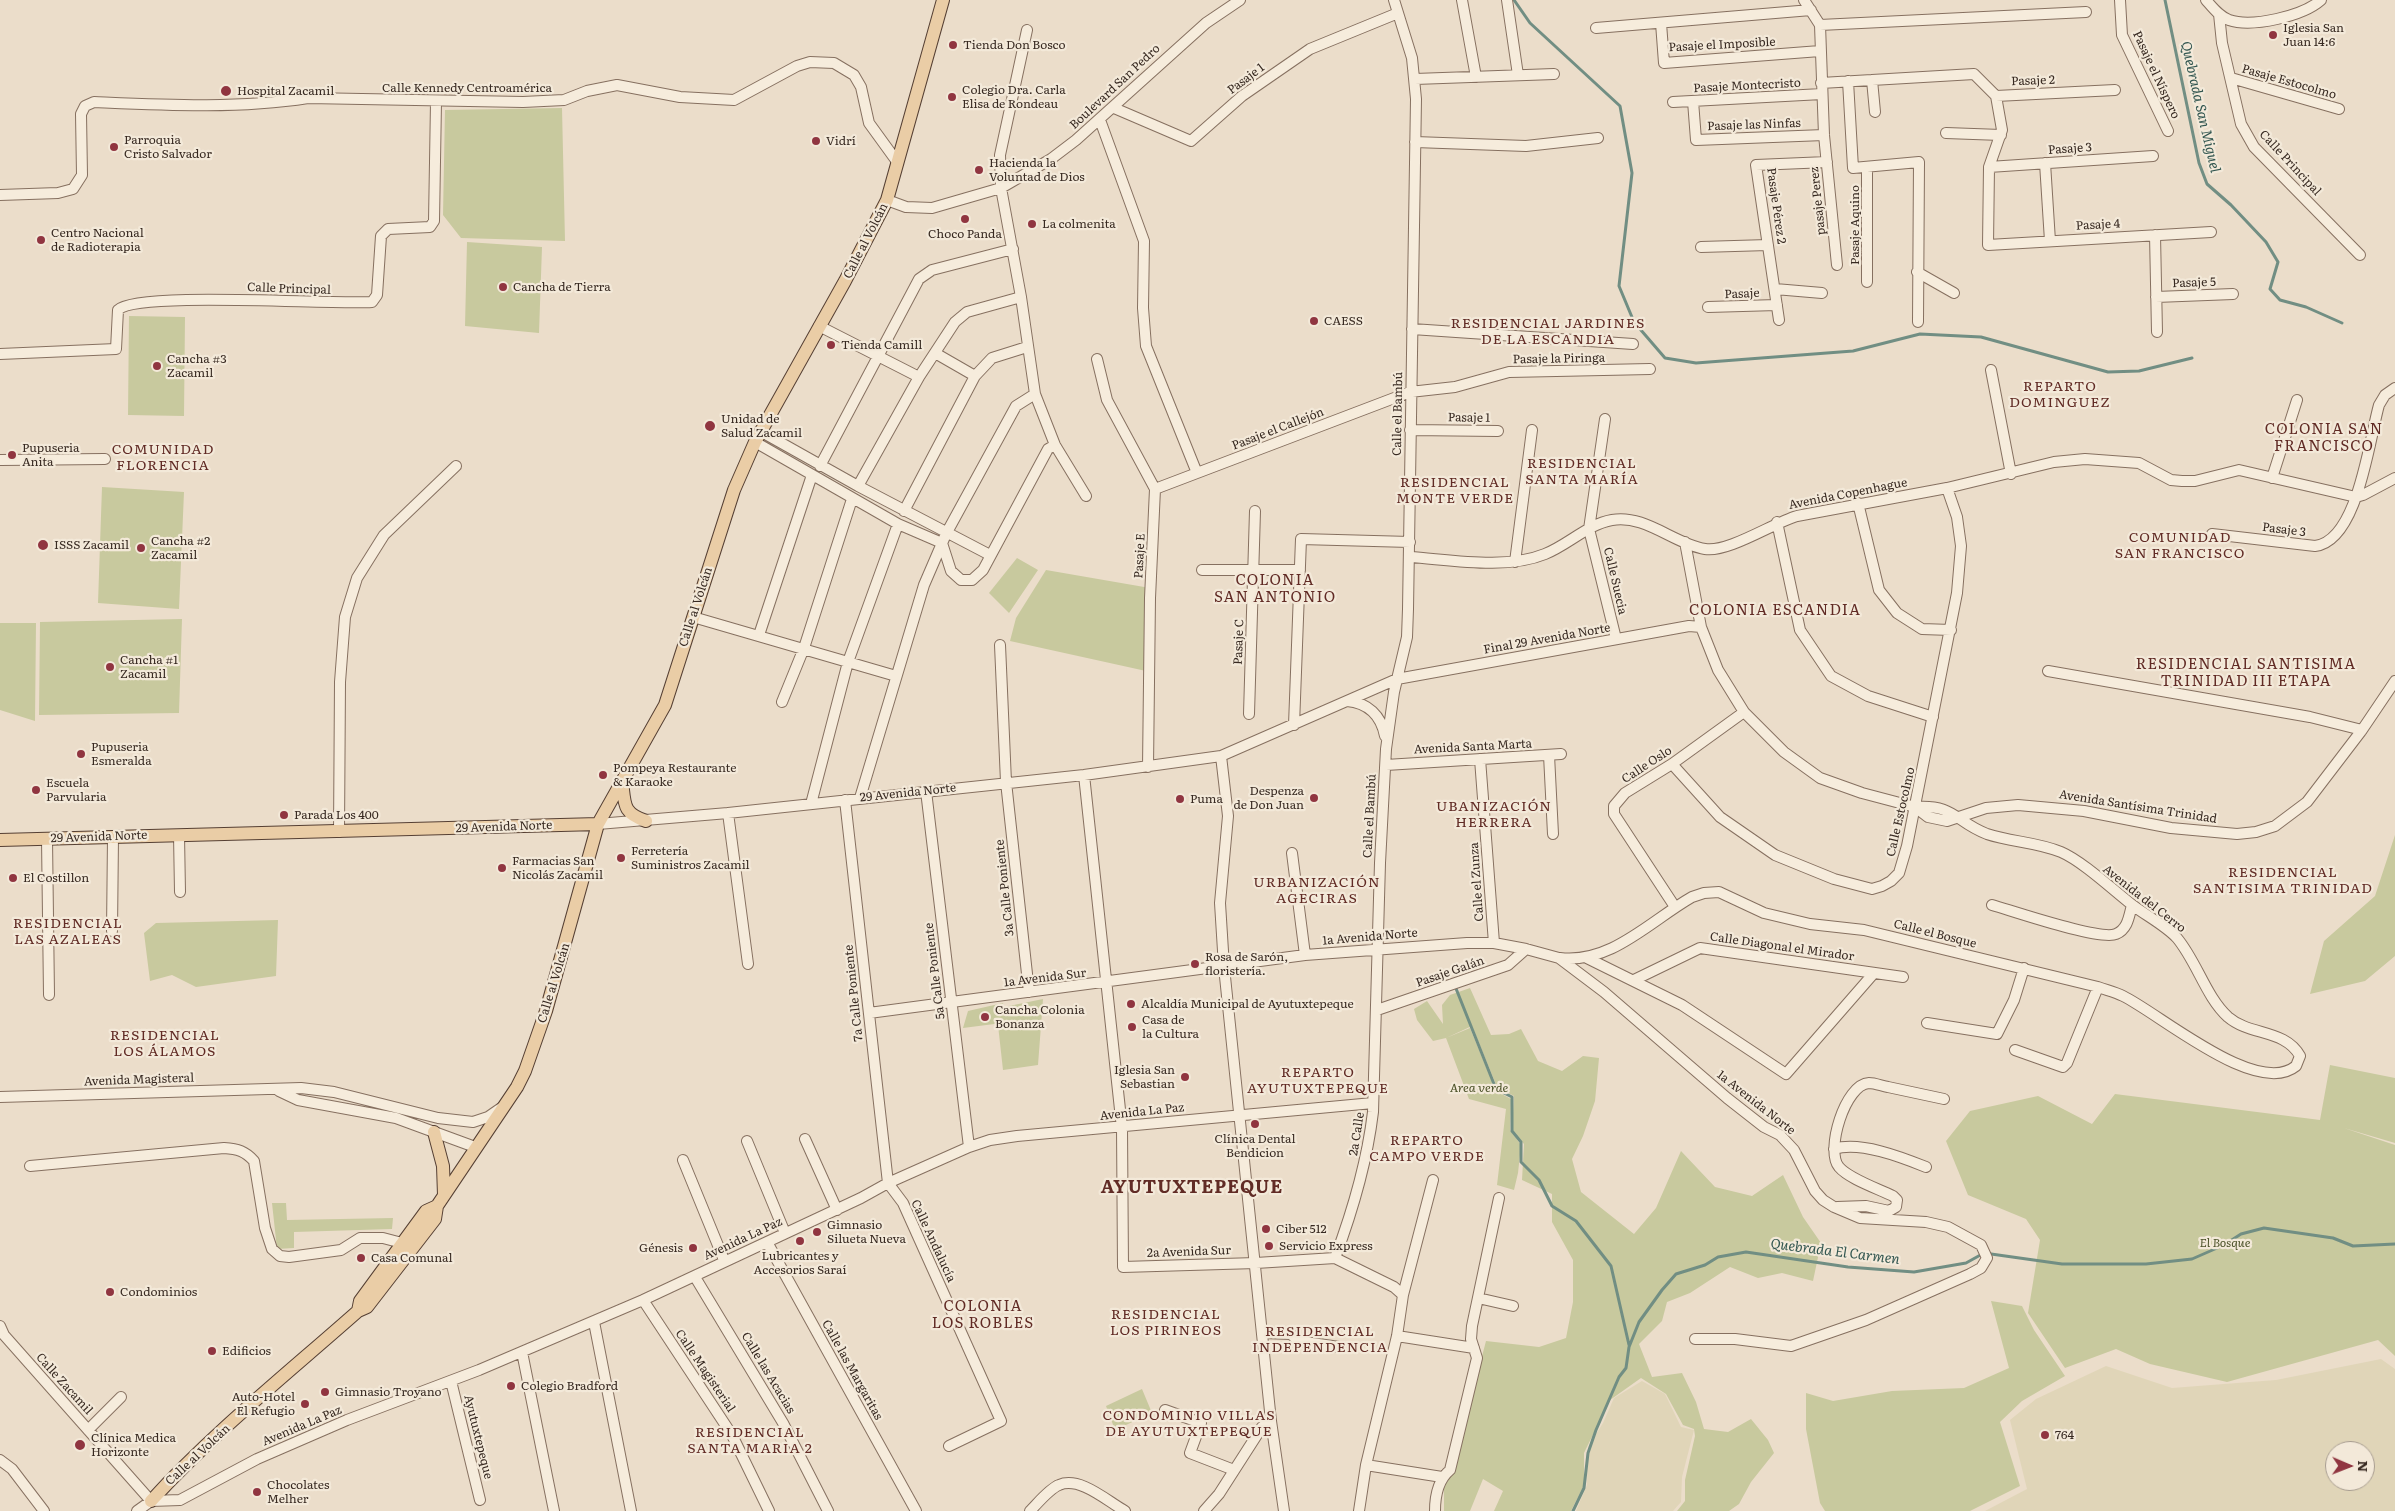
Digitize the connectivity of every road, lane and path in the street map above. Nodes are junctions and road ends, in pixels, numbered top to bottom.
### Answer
1 (943, 0) edge
2 (1240, 0) edge
3 (1394, 0) edge
4 (1462, 0) edge
5 (1507, 0) edge
6 (1804, 0) edge
7 (2120, 0) edge
8 (2206, 0) edge
9 (2321, 0) edge
10 (1811, 10) junction
11 (2086, 12) dead end
12 (1398, 13) junction
13 (2219, 14) junction
14 (1661, 23) junction
15 (1820, 25) junction
16 (1596, 28) dead end
17 (1027, 30) dead end
18 (1820, 51) junction
19 (1554, 74) dead end
20 (1518, 75) junction
21 (1476, 77) junction
22 (1415, 78) junction
23 (2231, 78) junction
24 (1872, 80) junction
25 (1848, 82) junction
26 (1821, 83) junction
27 (2115, 90) dead end
28 (1822, 94) junction
29 (1996, 96) junction
30 (1693, 101) junction
31 (436, 102) junction
32 (1673, 102) dead end
33 (1114, 108) junction
34 (2339, 109) dead end
35 (1875, 112) dead end
36 (1100, 120) junction
37 (2168, 131) dead end
38 (1946, 133) dead end
39 (1824, 134) junction
40 (2001, 135) junction
41 (1598, 138) dead end
42 (1415, 142) junction
43 (2152, 156) dead end
44 (1827, 162) junction
45 (898, 163) junction
46 (2045, 164) junction
47 (1867, 167) junction
48 (1989, 167) junction
49 (1001, 188) junction
50 (0, 195) edge
51 (887, 200) junction
52 (2211, 232) dead end
53 (2155, 235) junction
54 (2050, 241) junction
55 (1768, 245) junction
56 (1701, 247) dead end
57 (1013, 249) junction
58 (2360, 255) dead end
59 (1837, 265) dead end
60 (1917, 272) junction
61 (1868, 282) dead end
62 (1775, 289) junction
63 (1822, 293) dead end
64 (1954, 294) dead end
65 (2233, 294) dead end
66 (1021, 297) junction
67 (2156, 297) junction
68 (1777, 305) junction
69 (1708, 308) dead end
70 (1779, 320) dead end
71 (1918, 322) dead end
72 (819, 326) junction
73 (1412, 328) junction
74 (2157, 332) dead end
75 (1633, 344) dead end
76 (1027, 346) junction
77 (935, 353) junction
78 (0, 354) edge
79 (876, 356) junction
80 (1097, 359) dead end
81 (1650, 369) dead end
82 (1991, 370) dead end
83 (975, 376) junction
84 (919, 377) junction
85 (2395, 388) edge
86 (1410, 392) junction
87 (1035, 394) junction
88 (2297, 400) dead end
89 (1605, 419) dead end
90 (1410, 430) junction
91 (1532, 430) dead end
92 (1498, 431) dead end
93 (758, 437) junction
94 (1055, 445) junction
95 (794, 451) junction
96 (105, 459) dead end
97 (0, 460) edge
98 (788, 461) junction
99 (456, 466) dead end
100 (820, 466) junction
101 (1197, 473) junction
102 (2011, 474) junction
103 (812, 475) junction
104 (2272, 478) junction
105 (2395, 478) edge
106 (858, 486) junction
107 (1947, 488) junction
108 (1155, 489) junction
109 (1086, 496) dead end
110 (2356, 496) junction
111 (852, 499) junction
112 (1858, 503) junction
113 (904, 511) junction
114 (1255, 511) dead end
115 (1778, 522) junction
116 (898, 524) junction
117 (1589, 529) junction
118 (2212, 534) dead end
119 (944, 538) junction
120 (1410, 542) junction
121 (1685, 542) junction
122 (990, 555) junction
123 (1410, 558) junction
124 (1515, 562) junction
125 (1202, 570) dead end
126 (1253, 570) junction
127 (1300, 570) junction
128 (693, 617) junction
129 (1701, 627) junction
130 (1951, 630) junction
131 (758, 635) junction
132 (1616, 639) junction
133 (1000, 645) dead end
134 (804, 648) junction
135 (848, 662) junction
136 (2048, 671) dead end
137 (896, 676) junction
138 (1397, 679) junction
139 (2395, 681) edge
140 (1347, 701) junction
141 (782, 702) dead end
142 (1744, 712) junction
143 (1249, 714) dead end
144 (1933, 717) junction
145 (1294, 725) junction
146 (2362, 730) junction
147 (1386, 749) junction
148 (1561, 754) dead end
149 (1549, 755) junction
150 (1221, 756) junction
151 (1480, 759) junction
152 (1672, 764) junction
153 (1386, 765) junction
154 (1148, 767) junction
155 (1084, 775) junction
156 (622, 781) junction
157 (1006, 782) junction
158 (926, 791) junction
159 (860, 798) junction
160 (845, 800) junction
161 (811, 804) junction
162 (1915, 807) junction
163 (728, 813) junction
164 (1957, 817) junction
165 (646, 821) junction
166 (598, 824) junction
167 (339, 832) junction
168 (1553, 834) dead end
169 (180, 835) junction
170 (113, 837) junction
171 (47, 839) junction
172 (0, 840) edge
173 (1292, 852) dead end
174 (180, 892) dead end
175 (1992, 905) dead end
176 (2132, 905) junction
177 (1675, 907) junction
178 (112, 931) dead end
179 (1494, 943) junction
180 (1377, 949) junction
181 (1526, 949) junction
182 (1305, 955) junction
183 (1559, 958) junction
184 (1587, 958) junction
185 (748, 964) dead end
186 (1224, 967) junction
187 (2024, 968) junction
188 (1874, 973) junction
189 (1903, 977) dead end
190 (1634, 980) junction
191 (1108, 983) junction
192 (2098, 987) junction
193 (1029, 992) junction
194 (49, 995) dead end
195 (952, 1002) junction
196 (1377, 1010) junction
197 (869, 1013) junction
198 (1927, 1022) dead end
199 (2015, 1050) dead end
200 (2299, 1061) joint
201 (278, 1090) junction
202 (0, 1097) edge
203 (1944, 1099) dead end
204 (508, 1103) junction
205 (1373, 1103) junction
206 (1241, 1115) junction
207 (438, 1118) junction
208 (1122, 1128) junction
209 (434, 1132) junction
210 (805, 1139) dead end
211 (747, 1141) dead end
212 (475, 1147) junction
213 (969, 1147) junction
214 (1834, 1149) junction
215 (683, 1160) dead end
216 (30, 1166) dead end
217 (1926, 1167) dead end
218 (1434, 1180) dead end
219 (888, 1183) junction
220 (1499, 1198) dead end
221 (440, 1201) junction
222 (1834, 1207) junction
223 (837, 1210) junction
224 (785, 1233) junction
225 (402, 1242) junction
226 (767, 1242) junction
227 (1335, 1258) junction
228 (724, 1260) junction
229 (1256, 1263) junction
230 (695, 1277) junction
231 (1403, 1295) junction
232 (1478, 1298) junction
233 (643, 1300) junction
234 (1513, 1306) dead end
235 (358, 1311) junction
236 (594, 1322) junction
237 (0, 1326) edge
238 (1263, 1333) junction
239 (1397, 1336) junction
240 (1694, 1339) dead end
241 (1339, 1347) dead end
242 (1474, 1348) junction
243 (522, 1352) junction
244 (451, 1381) junction
245 (121, 1397) dead end
246 (1166, 1410) dead end
247 (1272, 1421) junction
248 (88, 1430) junction
249 (949, 1446) dead end
250 (0, 1460) edge
251 (1366, 1465) junction
252 (1234, 1470) junction
253 (1442, 1477) junction
254 (480, 1500) dead end
255 (151, 1501) junction
256 (44, 1511) edge
257 (137, 1511) edge
258 (554, 1511) edge
259 (631, 1511) edge
260 (769, 1511) edge
261 (828, 1511) edge
262 (916, 1511) edge
263 (1030, 1511) edge
264 (1124, 1511) edge
265 (1204, 1511) edge
266 (1284, 1511) edge
267 (1359, 1511) edge
268 (1435, 1511) edge

1 - 45 main road, Calle al Volcán
2 - 33 street, Boulevard San Pedro
3 - 12 street, Calle el Bambú
4 - 21 street
5 - 20 street
6 - 10 street
7 - 37 street, Pasaje el Níspero
8 - 13 street
9 - 13 street
10 - 14 street
10 - 15 street
11 - 15 street
12 - 22 street, Calle el Bambú
12 - 33 street, Pasaje 1
13 - 23 street, Calle Principal
14 - 16 street
14 - 18 street, Pasaje el Imposible
15 - 18 street, pasaje Perez
17 - 49 street
18 - 26 street, pasaje Perez
19 - 20 street
20 - 21 street
21 - 22 street
22 - 42 street, Calle el Bambú
23 - 34 street, Pasaje Estocolmo
23 - 58 street, Calle Principal
24 - 25 street, Pasaje 2
24 - 29 street, Pasaje 2
24 - 35 street
25 - 26 street, Pasaje 2
25 - 47 street
26 - 28 street, pasaje Perez
27 - 29 street, Pasaje 2
28 - 30 street, Pasaje Montecristo
28 - 39 street, pasaje Perez
29 - 40 street
30 - 32 street, Pasaje Montecristo
30 - 39 street, Pasaje las Ninfas
31 - 45 street, Calle Kennedy Centroamérica
31 - 50 street, Calle Kennedy Centroamérica
31 - 78 street, Calle Principal
33 - 36 street, Boulevard San Pedro
36 - 49 street, Boulevard San Pedro
36 - 101 street
38 - 40 street
39 - 44 street, pasaje Perez
40 - 48 street
41 - 42 street
42 - 73 street, Calle el Bambú
43 - 46 street, Pasaje 3
44 - 55 street, Pasaje Pérez 2
44 - 59 street, pasaje Perez
45 - 51 main road, Calle al Volcán
46 - 48 street, Pasaje 3
46 - 54 street
47 - 60 street
47 - 61 street, Pasaje Aquino
48 - 54 street, Pasaje 4
49 - 51 street, Boulevard San Pedro
49 - 57 street
51 - 72 main road, Calle al Volcán
52 - 53 street, Pasaje 4
53 - 54 street, Pasaje 4
53 - 67 street
55 - 56 street
55 - 62 street, Pasaje Pérez 2
57 - 66 street
57 - 79 street
60 - 64 street
60 - 71 street
62 - 63 street
62 - 68 street, Pasaje Pérez 2
65 - 67 street, Pasaje 5
66 - 76 street
66 - 77 street
67 - 74 street
68 - 69 street, Pasaje
68 - 70 street, Pasaje Pérez 2
72 - 79 street
72 - 93 main road, Calle al Volcán
73 - 75 street
73 - 86 street, Calle el Bambú
76 - 83 street
76 - 87 street
77 - 83 street
77 - 84 street
79 - 84 street
79 - 100 street
80 - 108 street
81 - 86 street, Pasaje la Piringa
82 - 102 street
83 - 113 street
84 - 106 street
85 - 110 street
86 - 90 street, Calle el Bambú
86 - 101 street, Pasaje el Callejón
87 - 94 street
87 - 119 street
88 - 104 street
89 - 117 street
90 - 92 street, Pasaje 1
90 - 120 street, Calle el Bambú
91 - 124 street
93 - 95 street
93 - 98 street
93 - 128 main road, Calle al Volcán
94 - 109 street
94 - 122 street
95 - 98 street
95 - 100 street
96 - 97 street
98 - 103 street
99 - 167 street
100 - 106 street
101 - 108 street, Pasaje el Callejón
102 - 104 street, Avenida Copenhague
102 - 107 street, Avenida Copenhague
103 - 111 street
103 - 131 street
104 - 110 street, Avenida Copenhague
105 - 110 street
106 - 113 street
107 - 112 street, Avenida Copenhague
107 - 130 street, Calle Estocolmo
108 - 154 street, Pasaje E
110 - 118 street, Pasaje 3
111 - 116 street
111 - 134 street
112 - 115 street, Avenida Copenhague
112 - 130 street
113 - 119 street
114 - 126 street, Pasaje C
115 - 121 street, Avenida Copenhague
115 - 144 street
116 - 119 street
116 - 135 street
117 - 121 street, Avenida Copenhague
117 - 124 street, Avenida Copenhague
117 - 132 street, Calle Suecia
119 - 122 street
119 - 122 street
119 - 137 street
120 - 123 street, Calle el Bambú
120 - 127 street
121 - 129 street, Avenida Santísima Trinidad
123 - 124 street, Avenida Copenhague
123 - 138 street, Calle el Bambú
125 - 126 street
126 - 127 street
126 - 143 street, Pasaje C
127 - 145 street
128 - 131 street
128 - 156 main road, Calle al Volcán
129 - 132 street, Final 29 Avenida Norte
129 - 142 street, Avenida Santísima Trinidad
130 - 144 street, Calle Estocolmo
131 - 134 street
132 - 138 street, Final 29 Avenida Norte
133 - 157 street, 3a Calle Poniente
134 - 135 street
134 - 141 street
135 - 137 street
135 - 161 street
136 - 146 street
137 - 159 street
138 - 140 street, Final 29 Avenida Norte
138 - 147 street, Calle el Bambú
139 - 146 street, Avenida Santísima Trinidad
140 - 145 street, Final 29 Avenida Norte
140 - 147 street
142 - 152 street, Calle Oslo
142 - 162 street, Avenida Santísima Trinidad
144 - 162 street, Calle Estocolmo
145 - 150 street, Final 29 Avenida Norte
146 - 164 street, Avenida Santísima Trinidad
147 - 153 street, Calle el Bambú
148 - 149 street, Avenida Santa Marta
149 - 151 street, Avenida Santa Marta
149 - 168 street
150 - 154 street, 29 Avenida Norte
150 - 186 street
151 - 153 street, Avenida Santa Marta
151 - 179 street, Calle el Zunza
152 - 162 street, Calle Estocolmo
152 - 177 street, Calle Oslo
153 - 180 street, Calle el Bambú
154 - 155 street, 29 Avenida Norte
155 - 157 street, 29 Avenida Norte
155 - 191 street
156 - 165 main road
156 - 166 main road, Calle al Volcán
157 - 158 street, 29 Avenida Norte
157 - 193 street, 3a Calle Poniente
158 - 159 street, 29 Avenida Norte
158 - 195 street, 5a Calle Poniente
159 - 160 street, 29 Avenida Norte
160 - 161 street, 29 Avenida Norte
160 - 197 street, 7a Calle Poniente
161 - 163 street, 29 Avenida Norte
162 - 164 street, Avenida Santísima Trinidad
163 - 165 street, 29 Avenida Norte
163 - 185 street
164 - 176 street, Avenida del Cerro
165 - 166 street, 29 Avenida Norte
166 - 167 main road, 29 Avenida Norte
166 - 204 main road, Calle al Volcán
167 - 169 main road, 29 Avenida Norte
169 - 170 main road, 29 Avenida Norte
169 - 174 street
170 - 171 main road, 29 Avenida Norte
170 - 178 street
171 - 172 main road, 29 Avenida Norte
171 - 194 street
173 - 182 street
175 - 176 street
176 - 200 street, Avenida del Cerro
177 - 184 street, Calle el Bosque
177 - 187 street, Calle el Bosque
179 - 180 street, 1a Avenida Norte
179 - 181 street, 1a Avenida Norte
180 - 182 street, 1a Avenida Norte
180 - 196 street, 2a Calle
181 - 183 street, 1a Avenida Norte
181 - 196 street, Pasaje Galán
182 - 186 street, 1a Avenida Norte
183 - 184 street, Calle el Bosque
183 - 222 street, 1a Avenida Norte
184 - 190 street
186 - 191 street, 1a Avenida Sur
186 - 206 street
187 - 192 street, Calle el Bosque
187 - 198 street
188 - 189 street, Calle Diagonal el Mirador
188 - 190 street, Calle Diagonal el Mirador
188 - 190 street
191 - 193 street, 1a Avenida Sur
191 - 208 street
192 - 199 street
192 - 200 street, Calle el Bosque
193 - 195 street, 1a Avenida Sur
195 - 197 street, 1a Avenida Sur
195 - 213 street, 5a Calle Poniente
196 - 205 street, 2a Calle
197 - 219 street, 7a Calle Poniente
201 - 202 street, Avenida Magisteral
201 - 207 street, Avenida Magisteral
201 - 209 street, Avenida Magisteral
203 - 214 street
204 - 207 street, Avenida Magisteral
204 - 212 main road, Calle al Volcán
205 - 206 street, Avenida La Paz
205 - 227 street, 2a Calle
206 - 208 street, Avenida La Paz
206 - 229 street
207 - 209 street
208 - 213 street, Avenida La Paz
208 - 229 street, 2a Avenida Sur
209 - 212 street, Avenida Magisteral
209 - 221 main road
210 - 223 street
211 - 224 street
212 - 221 main road, Calle al Volcán
213 - 219 street, Avenida La Paz
214 - 217 street
214 - 222 street
215 - 228 street
216 - 225 street
218 - 231 street
219 - 223 street, Avenida La Paz
219 - 249 street, Calle Andalucía
220 - 232 street
221 - 225 main road, Calle al Volcán
221 - 235 main road, Calle al Volcán
222 - 240 street, 1a Avenida Norte
223 - 224 street, Avenida La Paz
224 - 226 street, Avenida La Paz
225 - 235 main road, Calle al Volcán
226 - 228 street, Avenida La Paz
226 - 262 street, Calle las Margaritas
227 - 229 street, 2a Avenida Sur
227 - 231 street
228 - 230 street, Avenida La Paz
229 - 238 street
230 - 233 street, Avenida La Paz
230 - 261 street, Calle las Acacias
231 - 239 street
232 - 234 street
232 - 242 street
233 - 236 street, Avenida La Paz
233 - 260 street, Calle Magisterial
235 - 255 main road, Calle al Volcán
236 - 243 street, Avenida La Paz
236 - 259 street
237 - 248 street, Calle Zacamil
238 - 241 street
238 - 247 street
239 - 242 street
239 - 251 street
242 - 253 street
243 - 244 street, Avenida La Paz
243 - 258 street
244 - 254 street, Ayutuxtepeque
244 - 255 street, Avenida La Paz
245 - 248 street
246 - 252 street
247 - 252 street
247 - 266 street
248 - 255 street, Calle Zacamil
250 - 256 street
251 - 253 street
251 - 267 street
252 - 265 street
253 - 268 street
255 - 257 street
263 - 264 street

